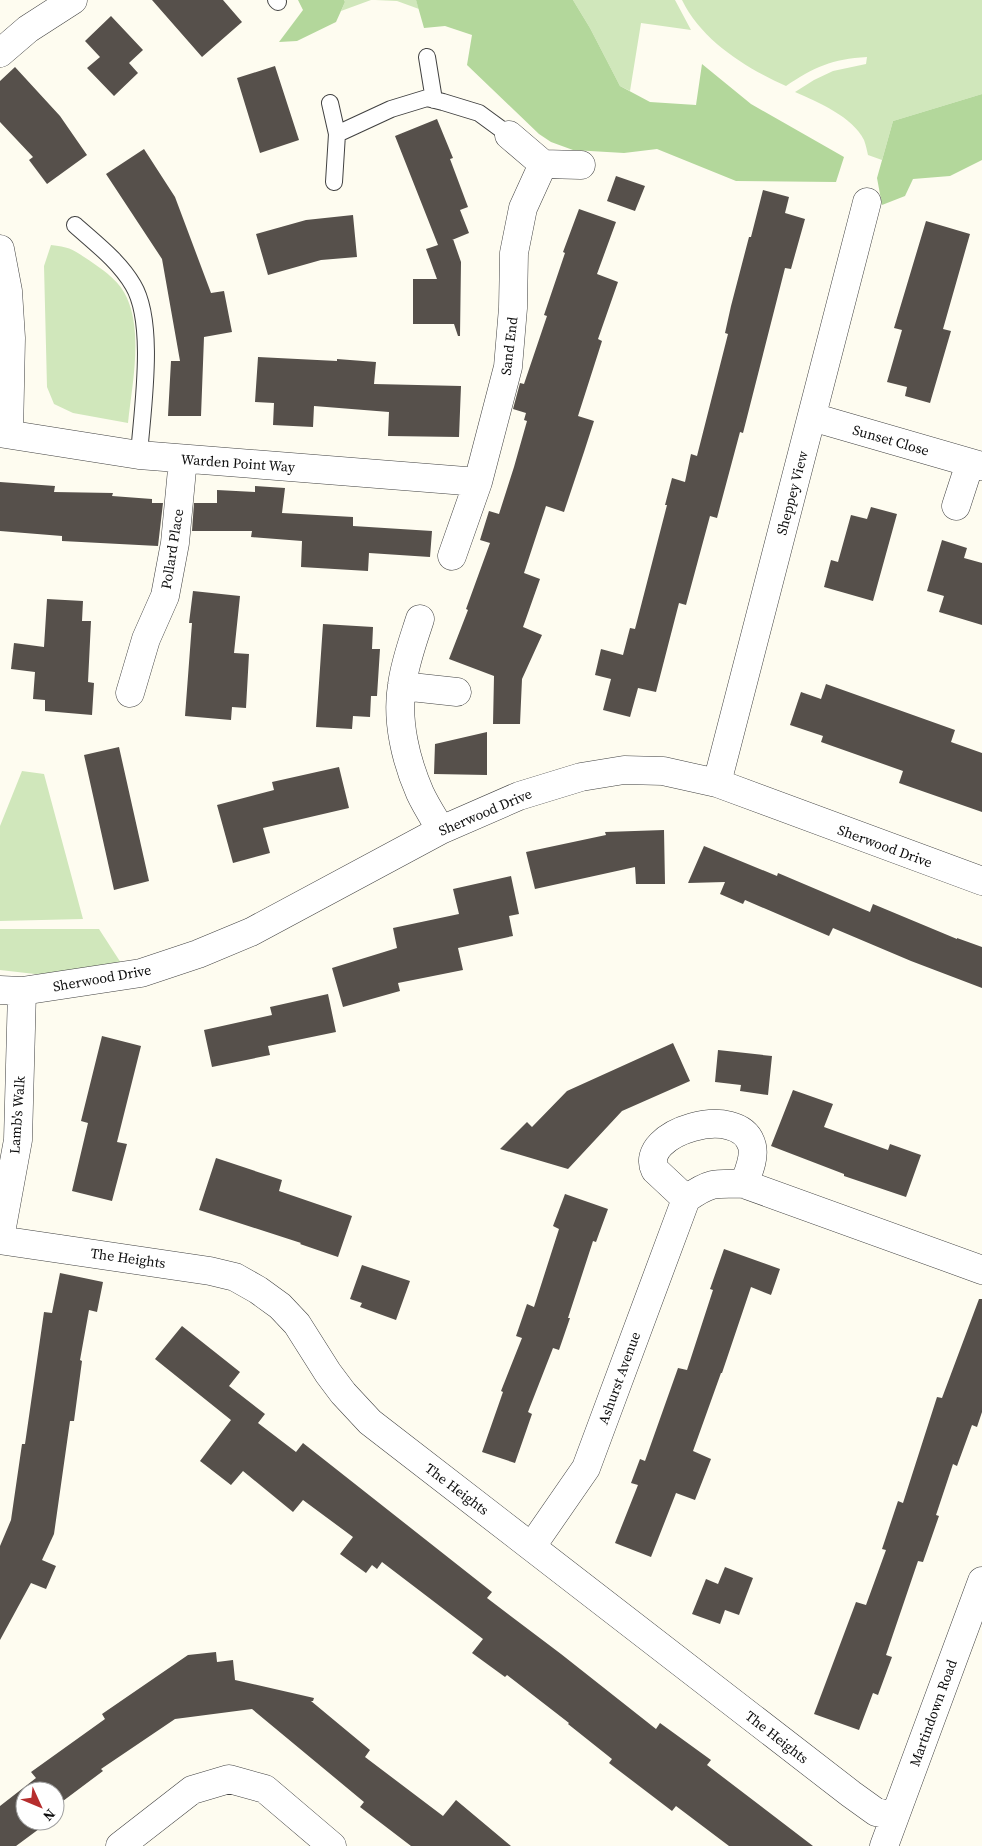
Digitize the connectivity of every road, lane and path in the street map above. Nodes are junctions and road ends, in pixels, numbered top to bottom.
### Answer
1 (73, 0) edge
2 (0, 54) edge
3 (426, 57) dead end
4 (434, 100) junction
5 (330, 103) dead end
6 (337, 134) junction
7 (509, 135) joint
8 (543, 164) junction
9 (581, 165) dead end
10 (334, 182) dead end
11 (867, 202) dead end
12 (74, 225) dead end
13 (0, 249) edge
14 (812, 417) junction
15 (4, 434) edge
16 (138, 455) junction
17 (183, 459) junction
18 (976, 464) edge
19 (478, 482) junction
20 (956, 506) dead end
21 (452, 556) dead end
22 (420, 619) dead end
23 (402, 686) junction
24 (457, 692) dead end
25 (130, 693) dead end
26 (717, 783) junction
27 (441, 830) junction
28 (982, 882) edge
29 (11, 991) edge
30 (744, 1184) junction
31 (686, 1199) junction
32 (0, 1239) edge
33 (982, 1270) edge
34 (532, 1546) junction
35 (982, 1580) edge
36 (895, 1816) junction
37 (120, 1846) edge
38 (332, 1846) edge
39 (884, 1846) edge

1 - 2 street
3 - 4 lane
4 - 6 lane
4 - 7 lane
5 - 6 lane
6 - 10 lane
7 - 8 street
8 - 9 street
8 - 19 street, Sand End
11 - 14 street, Sheppey View
12 - 16 lane
13 - 15 street
14 - 18 street, Sunset Close
14 - 26 street, Sheppey View
15 - 16 street, Warden Point Way
16 - 17 street, Warden Point Way
17 - 19 street, Warden Point Way
17 - 25 street, Pollard Place
18 - 20 street, Sunset Close
19 - 21 street, Sand End
22 - 23 street
23 - 24 street
23 - 27 street
26 - 27 street, Sherwood Drive
26 - 28 street, Sherwood Drive
27 - 29 street, Sherwood Drive
29 - 32 street, Lamb's Walk
30 - 31 street
30 - 31 street
30 - 33 street
31 - 34 street, Ashurst Avenue
32 - 34 street, The Heights
34 - 36 street, The Heights
35 - 36 street, Martindown Road
36 - 39 street, Martindown Road
37 - 38 street

